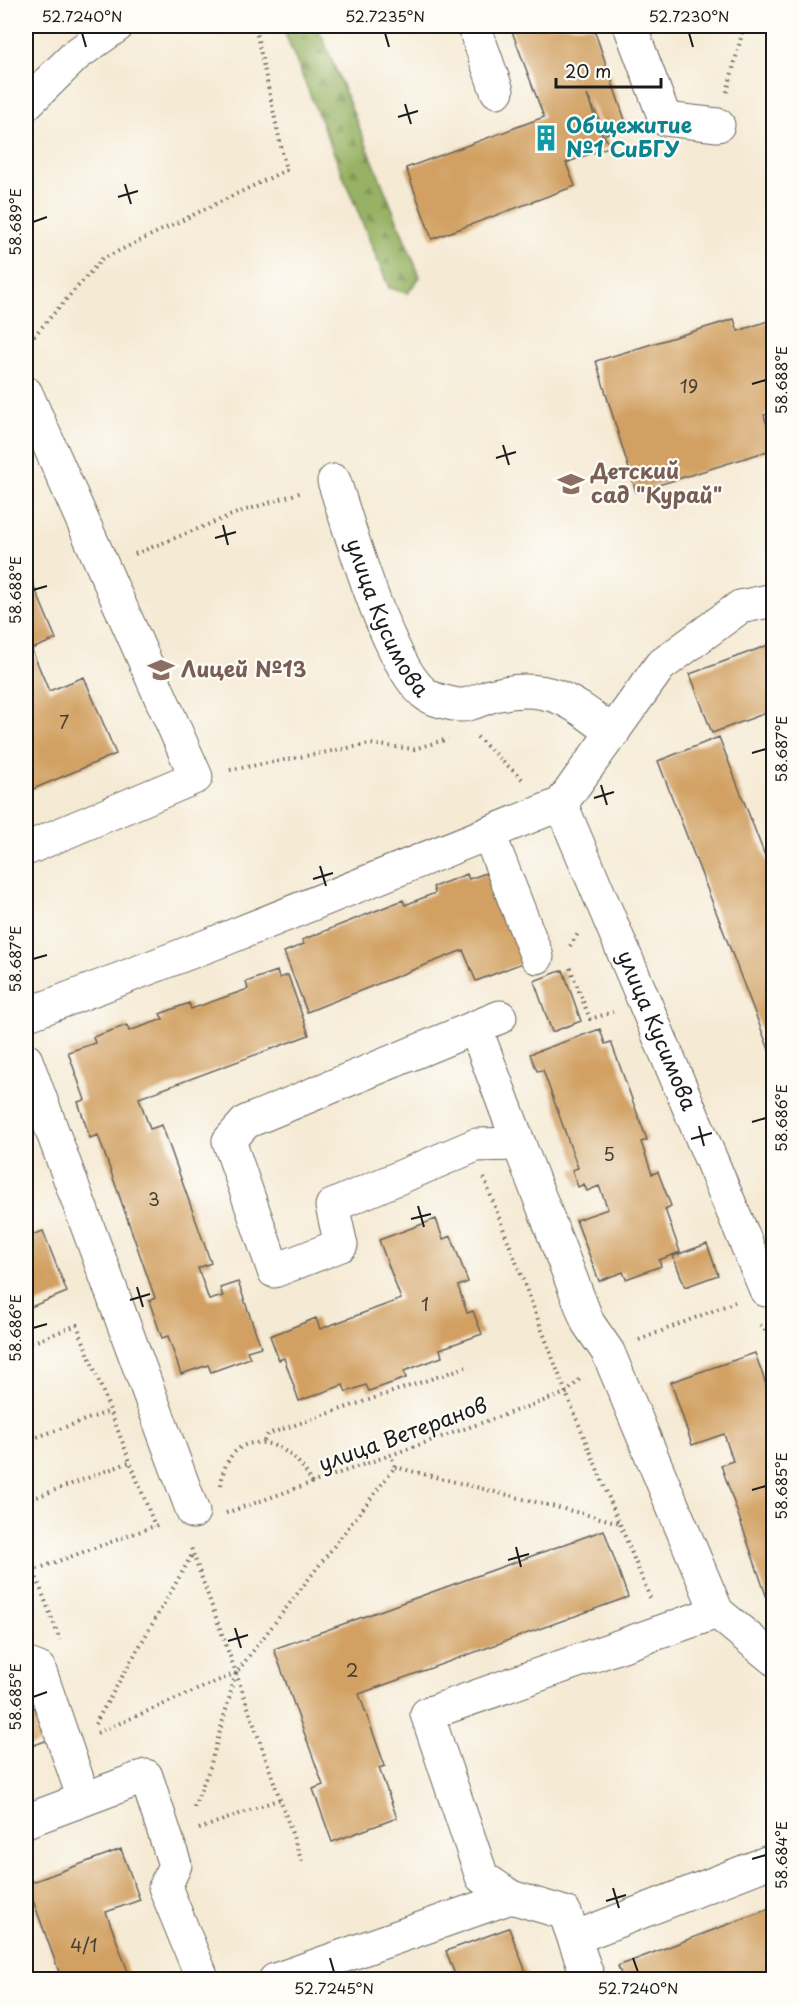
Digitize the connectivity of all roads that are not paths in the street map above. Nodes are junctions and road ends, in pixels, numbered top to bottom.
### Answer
1 (117, 26) edge
2 (474, 26) edge
3 (630, 26) edge
4 (497, 91) dead end
5 (26, 104) edge
6 (718, 125) road end
7 (26, 393) edge
8 (334, 481) road end
9 (774, 600) edge
10 (613, 733) junction
11 (557, 806) junction
12 (489, 834) junction
13 (26, 849) edge
14 (552, 958) road end
15 (26, 1015) edge
16 (26, 1060) edge
17 (519, 1144) junction
18 (766, 1290) road end
19 (198, 1514) road end
20 (717, 1612) junction
21 (774, 1659) edge
22 (26, 1664) edge
23 (84, 1799) junction
24 (26, 1821) edge
25 (774, 1860) edge
26 (511, 1897) junction
27 (574, 1938) junction
28 (203, 1980) edge
29 (275, 1980) edge
30 (589, 1980) edge

1 - 5 street
2 - 4 street
3 - 6 street
7 - 13 street
8 - 10 street, улица Кусимова
9 - 10 street
10 - 11 street
11 - 12 street
11 - 18 street, улица Кусимова
12 - 14 street
12 - 15 street
16 - 19 street
17 - 17 street
17 - 20 street
20 - 21 street
20 - 26 street
22 - 23 street
23 - 24 street
23 - 28 street
25 - 27 street
26 - 27 street
26 - 29 street
27 - 30 street

